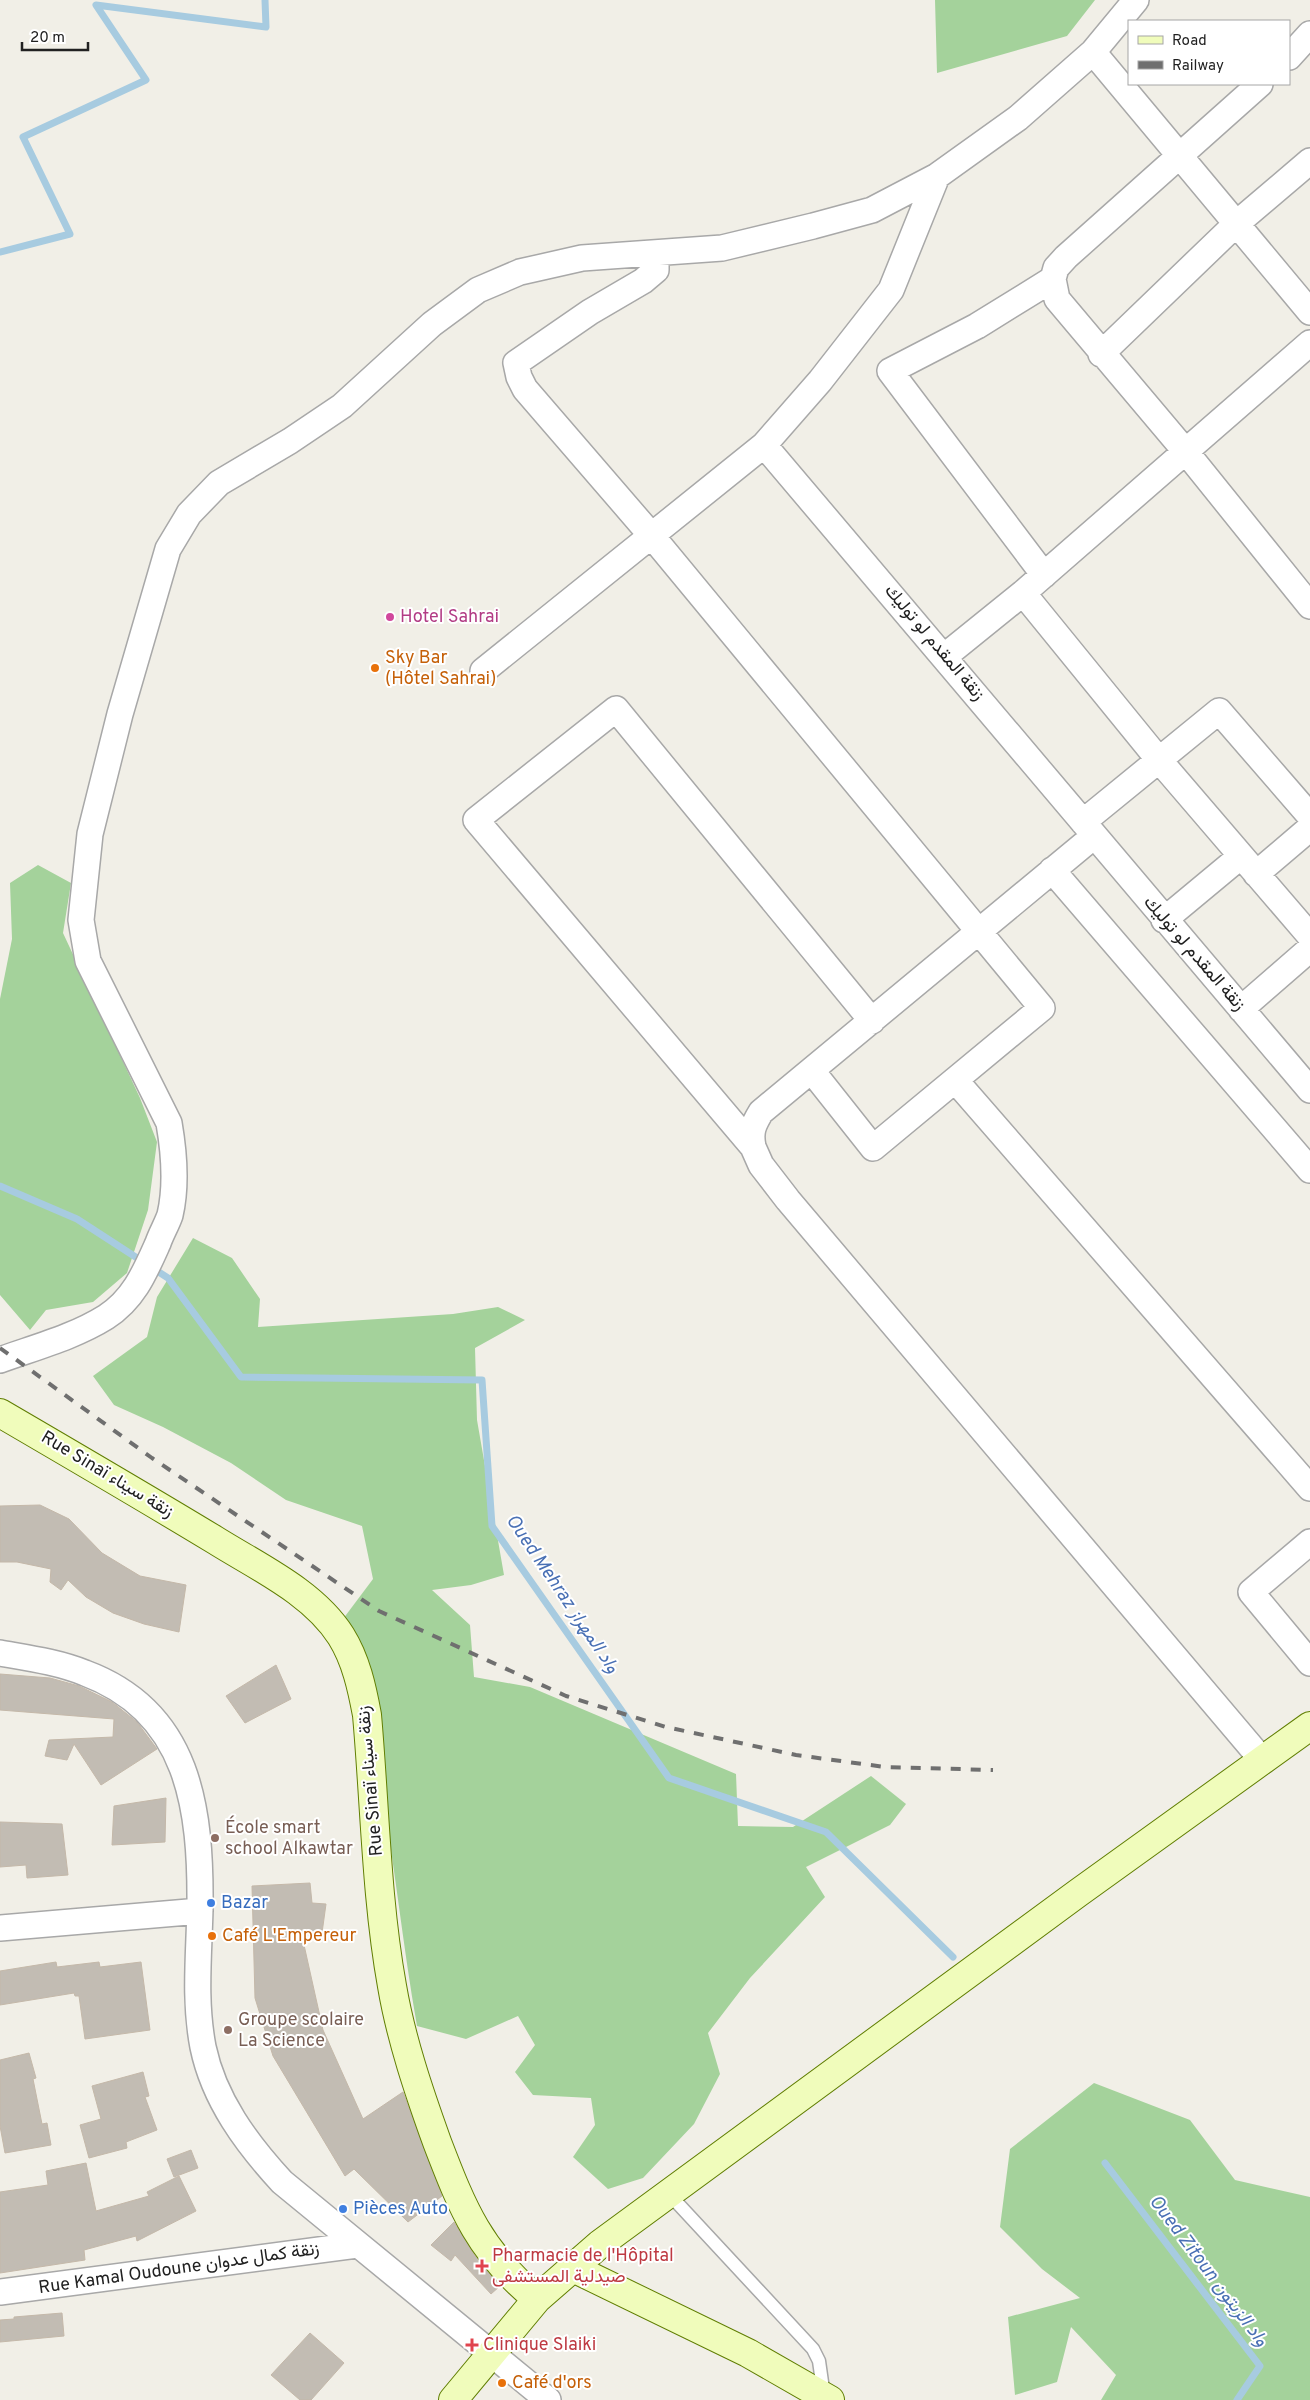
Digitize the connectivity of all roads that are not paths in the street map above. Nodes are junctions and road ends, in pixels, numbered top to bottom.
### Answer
1 (1136, 0) edge
2 (1310, 34) edge
3 (1093, 52) junction
4 (1290, 56) edge
5 (1259, 85) edge
6 (1178, 154) junction
7 (1310, 160) edge
8 (937, 176) junction
9 (1236, 224) junction
10 (656, 253) junction
11 (1052, 279) junction
12 (1310, 312) edge
13 (1310, 343) edge
14 (1101, 354) junction
15 (764, 445) junction
16 (1186, 452) junction
17 (651, 535) junction
18 (1044, 575) junction
19 (1023, 593) junction
20 (1310, 606) edge
21 (945, 656) junction
22 (483, 671) dead end
23 (1159, 760) junction
24 (1310, 816) edge
25 (1310, 828) edge
26 (1088, 829) junction
27 (1248, 865) junction
28 (1052, 870) junction
29 (1164, 920) junction
30 (978, 932) junction
31 (1310, 936) edge
32 (1310, 949) edge
33 (1241, 1009) junction
34 (872, 1021) junction
35 (812, 1071) junction
36 (955, 1080) junction
37 (1310, 1090) edge
38 (753, 1147) junction
39 (1310, 1170) edge
40 (0, 1360) edge
41 (0, 1412) edge
42 (1310, 1488) edge
43 (1310, 1542) edge
44 (0, 1653) edge
45 (1310, 1663) edge
46 (1310, 1726) edge
47 (1263, 1761) junction
48 (200, 1910) junction
49 (0, 1928) edge
50 (669, 2194) junction
51 (358, 2245) junction
52 (573, 2268) junction
53 (0, 2292) edge
54 (537, 2299) junction
55 (492, 2353) junction
56 (827, 2398) edge
57 (453, 2400) edge
58 (548, 2400) edge

1 - 3 street
2 - 4 street
3 - 6 street
3 - 8 street
5 - 6 street
6 - 9 street
6 - 11 street
7 - 9 street
8 - 10 street
8 - 15 street
9 - 12 street
9 - 14 street
10 - 17 street
10 - 40 street
11 - 14 street
11 - 18 street
13 - 16 street
14 - 16 street
15 - 17 street
15 - 21 street, زنقة المقدم لو توليك
16 - 18 street
16 - 20 street
17 - 22 street
17 - 30 street
18 - 19 street
19 - 21 street
19 - 23 street
21 - 26 street, زنقة المقدم لو توليك
23 - 24 street
23 - 26 street
23 - 27 street
25 - 27 street
26 - 28 street
26 - 29 street, زنقة المقدم لو توليك
27 - 29 street
27 - 31 street
28 - 30 street
28 - 39 street
29 - 33 street, زنقة المقدم لو توليك
30 - 34 street
30 - 36 street
32 - 33 street
33 - 37 street, زنقة المقدم لو توليك
34 - 35 street
34 - 38 street
35 - 36 street
35 - 38 street
36 - 42 street
38 - 47 street
41 - 54 street, Rue Sinaï زنقة سيناء
43 - 45 street
44 - 48 street
46 - 47 street
47 - 50 street
48 - 49 street
48 - 51 street
50 - 52 street
50 - 56 lane
51 - 53 street, Rue Kamal Oudoune زنقة كمال عدوان
51 - 55 street
52 - 54 street
52 - 56 street
54 - 55 street
55 - 57 street
55 - 58 street

